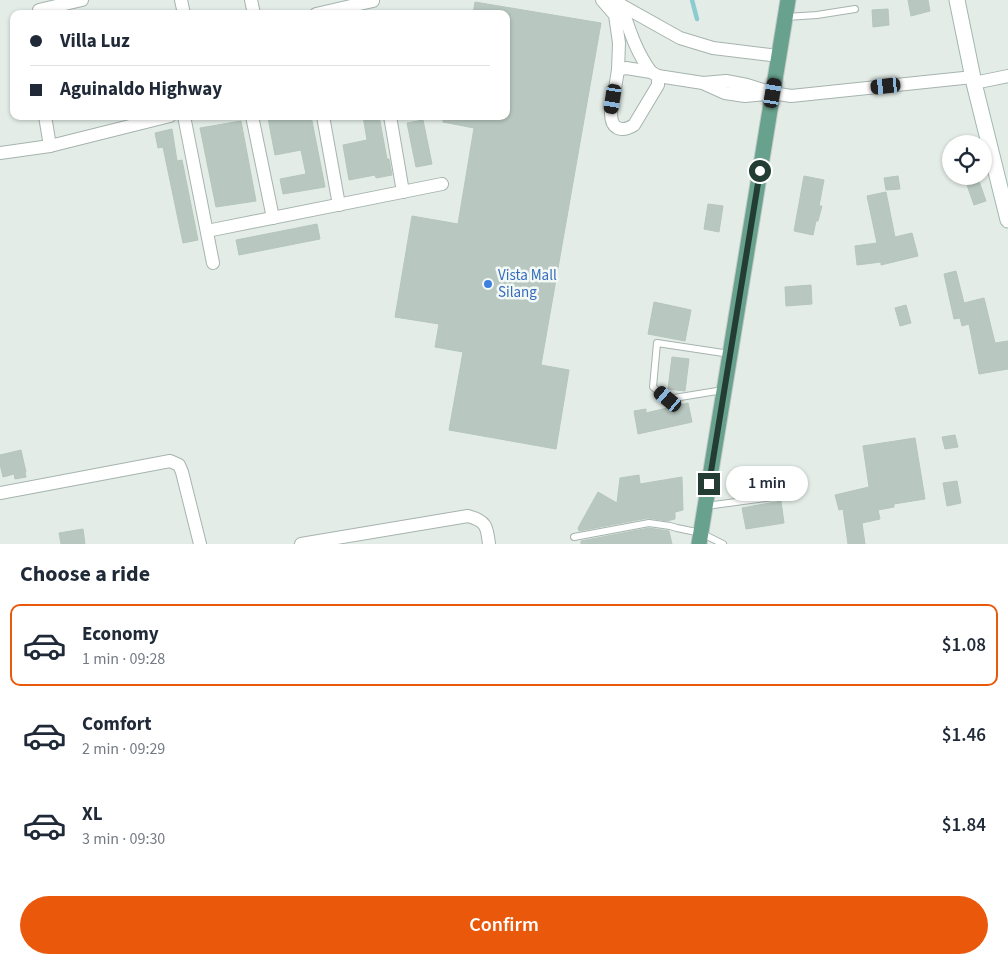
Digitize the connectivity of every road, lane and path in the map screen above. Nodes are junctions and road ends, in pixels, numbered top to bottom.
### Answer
1 (82, 0) edge
2 (602, 0) edge
3 (788, 0) edge
4 (957, 0) edge
5 (618, 3) edge
6 (373, 5) edge
7 (38, 8) edge
8 (341, 10) edge
9 (855, 10) dead end
10 (785, 17) junction
11 (779, 56) junction
12 (618, 70) junction
13 (654, 74) junction
14 (1008, 76) edge
15 (973, 80) junction
16 (773, 93) junction
17 (46, 120) edge
18 (154, 120) edge
19 (185, 120) edge
20 (253, 120) edge
21 (324, 120) edge
22 (391, 120) edge
23 (50, 146) junction
24 (0, 153) edge
25 (442, 184) dead end
26 (403, 192) junction
27 (339, 204) junction
28 (273, 218) junction
29 (1008, 220) edge
30 (207, 231) junction
31 (213, 263) dead end
32 (730, 354) junction
33 (724, 390) junction
34 (0, 493) edge
35 (796, 494) dead end
36 (705, 506) junction
37 (574, 537) dead end
38 (700, 539) edge
39 (200, 544) edge
40 (301, 544) edge
41 (489, 544) edge
42 (722, 544) edge

1 - 7 street
2 - 12 street
3 - 10 main road
4 - 15 main road
5 - 11 street
5 - 13 street
6 - 8 street
9 - 10 lane
10 - 11 main road
11 - 16 main road
12 - 13 street
12 - 13 street
13 - 16 street
14 - 15 street
15 - 16 street
15 - 29 main road
16 - 32 main road
17 - 23 street
18 - 23 street
19 - 30 street
20 - 28 street
21 - 27 street
22 - 26 street
23 - 24 street
25 - 26 street
26 - 27 street
27 - 28 street
28 - 30 street
30 - 31 street
32 - 33 main road
32 - 33 lane
33 - 36 main road
34 - 39 street
35 - 36 lane
36 - 38 main road
37 - 38 lane
38 - 42 lane
40 - 41 street

